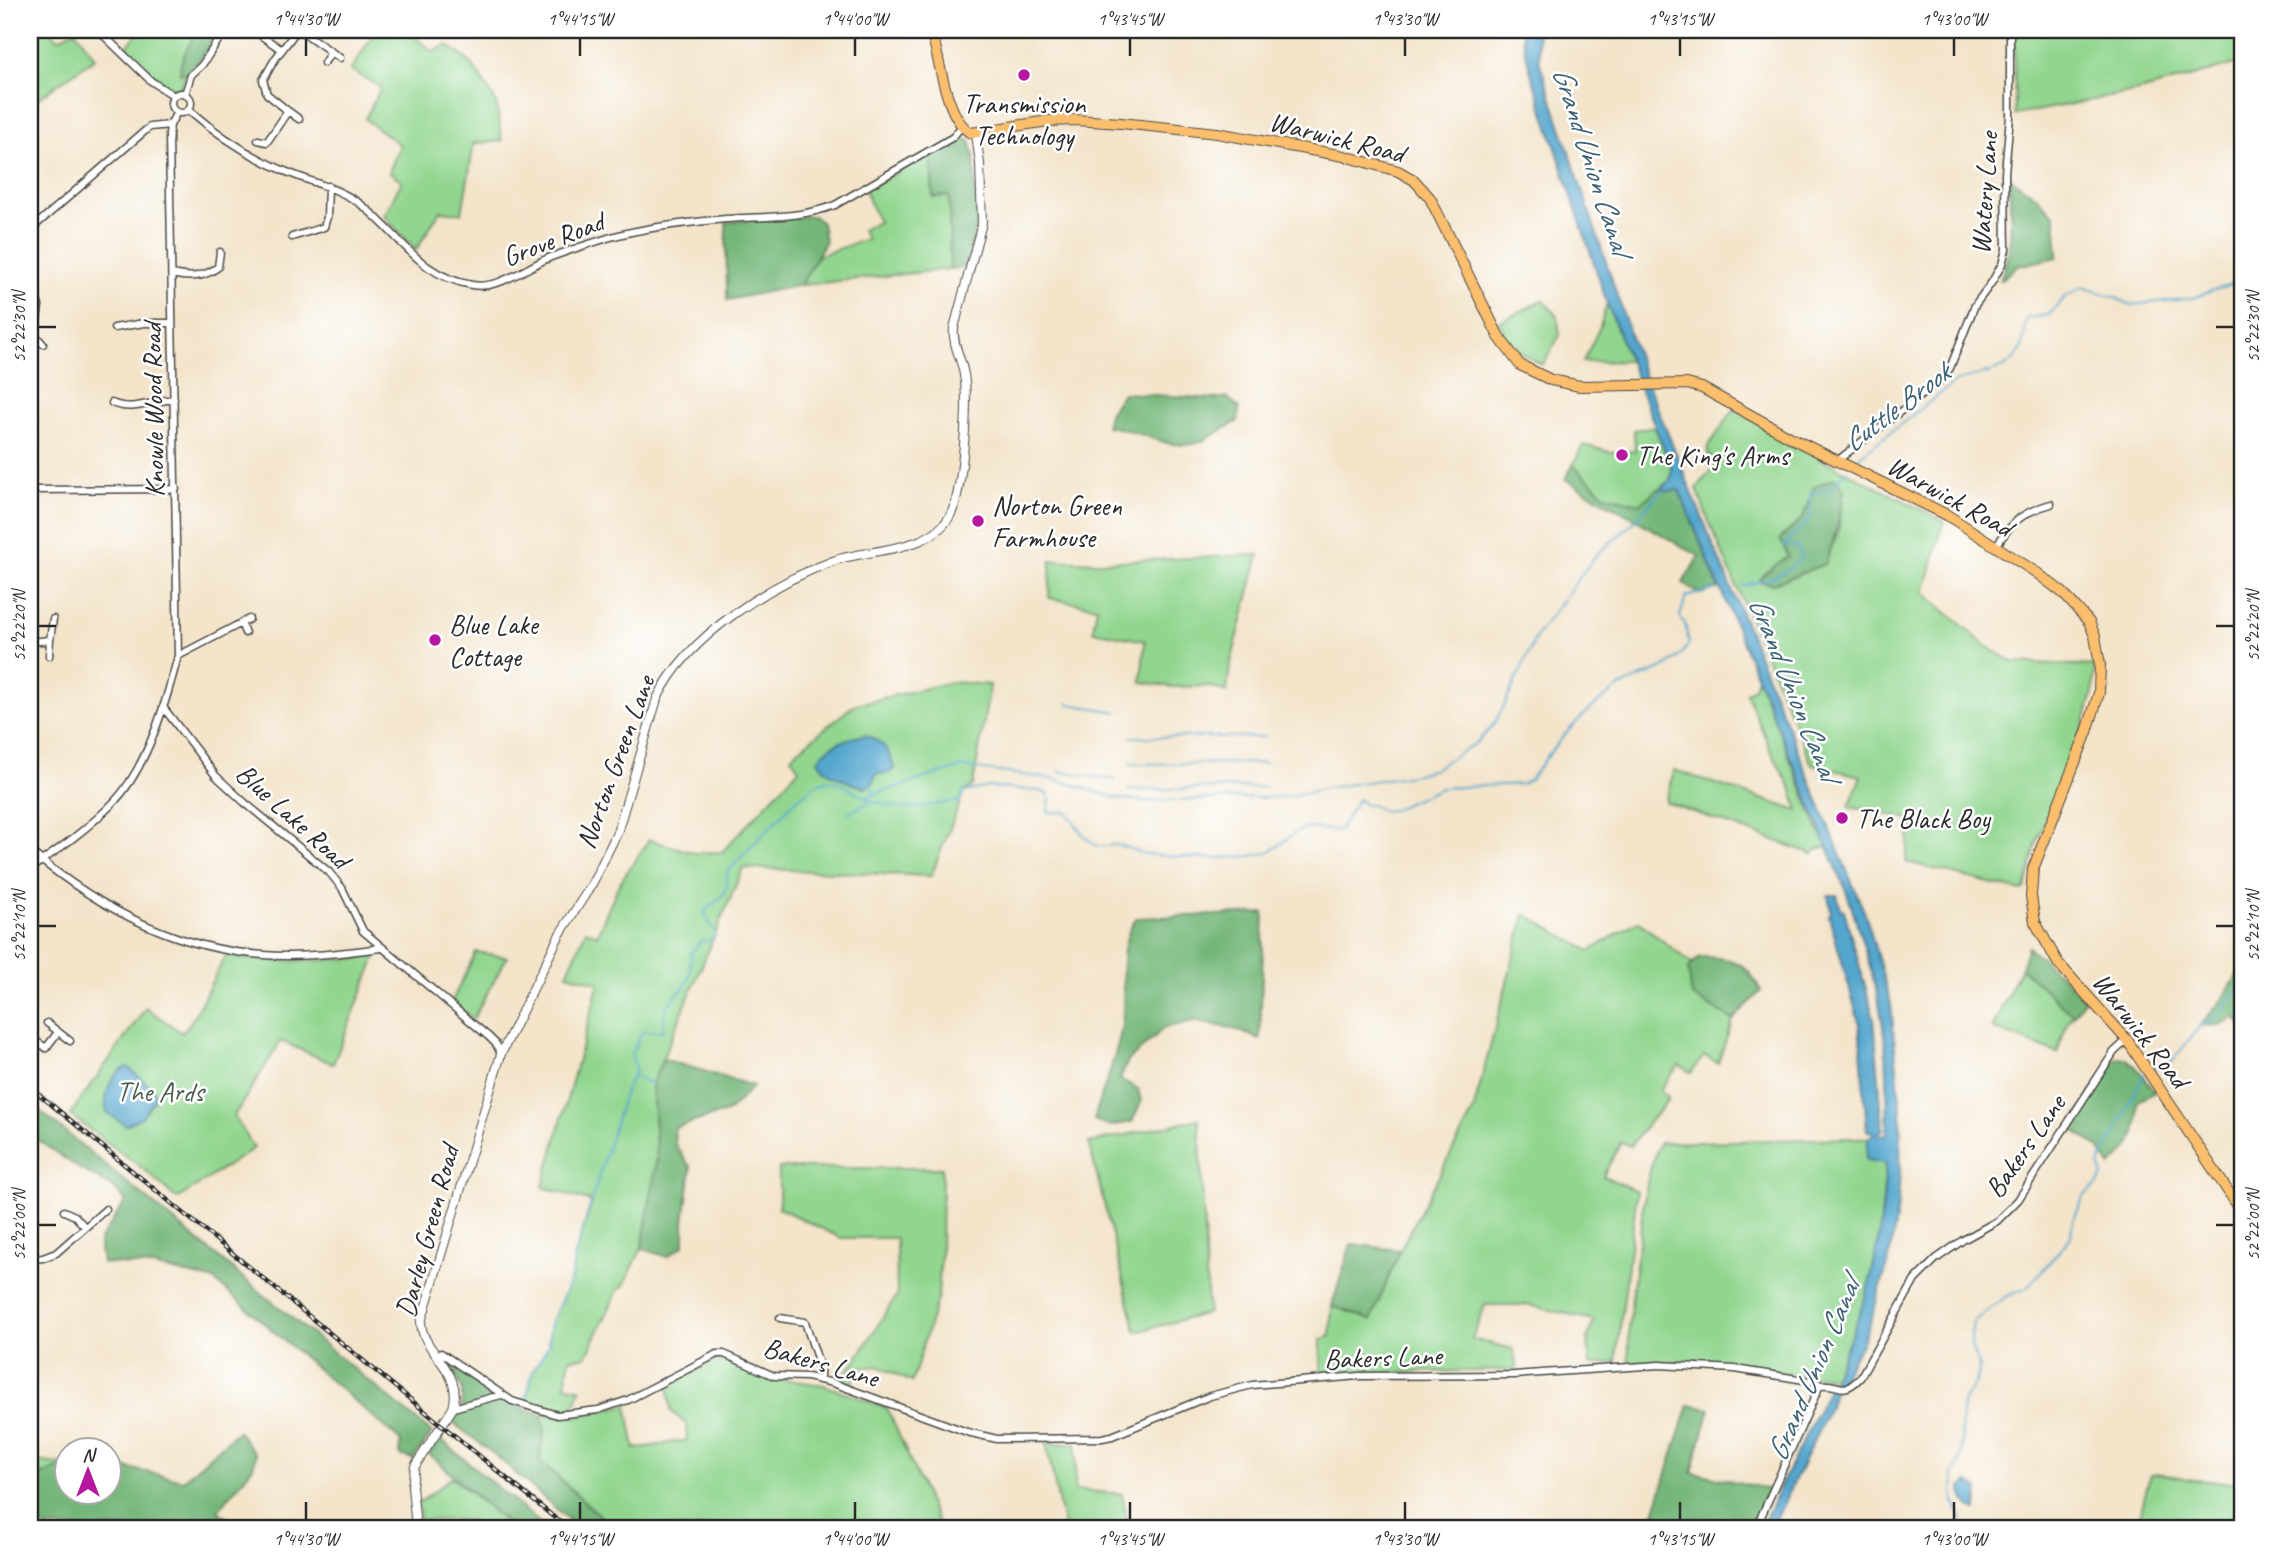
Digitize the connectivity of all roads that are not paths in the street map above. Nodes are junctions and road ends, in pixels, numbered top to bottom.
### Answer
1 (98, 30) edge
2 (225, 30) edge
3 (253, 30) edge
4 (298, 30) edge
5 (931, 30) edge
6 (2010, 30) edge
7 (282, 50) junction
8 (331, 52) junction
9 (340, 58) dead end
10 (324, 63) dead end
11 (185, 94) junction
12 (174, 96) junction
13 (189, 110) junction
14 (177, 111) junction
15 (288, 111) junction
16 (299, 119) dead end
17 (170, 125) junction
18 (961, 127) junction
19 (976, 134) junction
20 (258, 140) dead end
21 (328, 186) junction
22 (30, 230) edge
23 (292, 237) dead end
24 (220, 252) dead end
25 (172, 274) junction
26 (30, 283) edge
27 (173, 323) junction
28 (114, 328) dead end
29 (32, 336) edge
30 (43, 344) dead end
31 (174, 399) junction
32 (111, 403) dead end
33 (1837, 461) junction
34 (176, 489) junction
35 (30, 490) edge
36 (2051, 504) dead end
37 (1996, 546) junction
38 (53, 619) dead end
39 (249, 619) dead end
40 (241, 624) junction
41 (245, 633) dead end
42 (50, 640) junction
43 (30, 642) edge
44 (48, 656) dead end
45 (178, 656) junction
46 (163, 707) junction
47 (30, 851) edge
48 (42, 861) junction
49 (30, 869) edge
50 (381, 948) junction
51 (47, 1023) dead end
52 (58, 1032) junction
53 (30, 1037) edge
54 (489, 1037) junction
55 (508, 1038) junction
56 (2127, 1040) junction
57 (70, 1041) dead end
58 (501, 1054) junction
59 (106, 1209) dead end
60 (64, 1210) dead end
61 (2242, 1212) edge
62 (85, 1227) junction
63 (30, 1259) edge
64 (780, 1318) dead end
65 (438, 1354) junction
66 (820, 1380) junction
67 (1820, 1385) junction
68 (501, 1395) junction
69 (453, 1408) junction
70 (416, 1528) edge
71 (1756, 1528) edge

1 - 12 street
2 - 11 street
3 - 7 street
4 - 7 street
4 - 8 street
5 - 18 main road
6 - 33 street, Watery Lane
7 - 15 street
8 - 9 street
8 - 10 street
11 - 12 street
11 - 13 street
12 - 14 street
13 - 14 street
13 - 21 street, Grove Road
14 - 17 street, Knowle Wood Road
15 - 16 street
15 - 20 street
17 - 22 street
17 - 25 street, Knowle Wood Road
18 - 19 main road
18 - 21 street, Grove Road
19 - 33 main road, Warwick Road
19 - 55 street, Norton Green Lane
21 - 23 street
24 - 25 street
25 - 27 street, Knowle Wood Road
26 - 29 street
27 - 28 street
27 - 31 street, Knowle Wood Road
29 - 30 street
31 - 32 street
31 - 34 street, Knowle Wood Road
33 - 37 main road, Warwick Road
34 - 35 street
34 - 45 street, Knowle Wood Road
36 - 37 street
37 - 56 main road, Warwick Road
38 - 42 street
39 - 40 street
40 - 41 street
40 - 45 street
42 - 43 street
42 - 44 street
45 - 46 street, Knowle Wood Road
46 - 48 street, Knowle Wood Road
46 - 50 street, Blue Lake Road
47 - 48 street
48 - 49 street, Knowle Wood Road
48 - 50 street
50 - 54 street, Blue Lake Road
51 - 52 street
52 - 53 street
52 - 57 street
54 - 55 street
54 - 58 street, Blue Lake Road
55 - 58 street, Norton Green Lane
56 - 61 main road, Warwick Road
56 - 67 street, Bakers Lane
58 - 65 street, Darley Green Road
59 - 62 street
60 - 62 street
62 - 63 street
64 - 66 street
65 - 68 street, Bakers Lane
65 - 69 street, Darley Green Road
66 - 67 street, Bakers Lane
66 - 68 street, Bakers Lane
67 - 71 street
68 - 69 street
69 - 70 street

